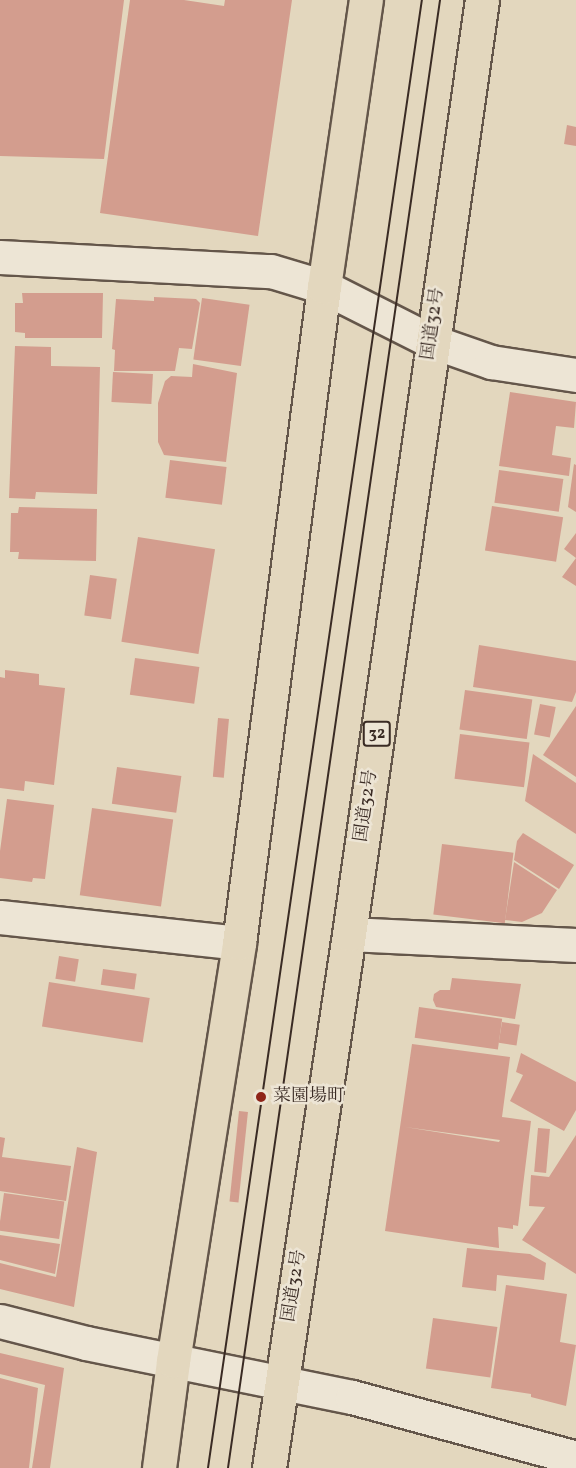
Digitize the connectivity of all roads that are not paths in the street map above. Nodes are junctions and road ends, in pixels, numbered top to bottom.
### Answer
1 (366, 0) edge
2 (482, 0) edge
3 (0, 257) edge
4 (324, 287) junction
5 (431, 341) junction
6 (576, 375) edge
7 (0, 917) edge
8 (349, 934) junction
9 (238, 943) junction
10 (575, 944) edge
11 (0, 1321) edge
12 (173, 1361) junction
13 (281, 1383) junction
14 (576, 1458) edge
15 (159, 1468) edge
16 (269, 1468) edge

1 - 4 highway
2 - 5 highway, 国道32号 / 32
3 - 4 street
4 - 5 street
4 - 9 highway
5 - 6 street
5 - 8 highway, 国道32号 / 32
7 - 9 street
8 - 10 street
8 - 13 highway, 国道32号 / 32
9 - 12 highway
11 - 12 street
12 - 13 street
12 - 15 highway
13 - 14 street
13 - 16 highway, 国道32号 / 32

